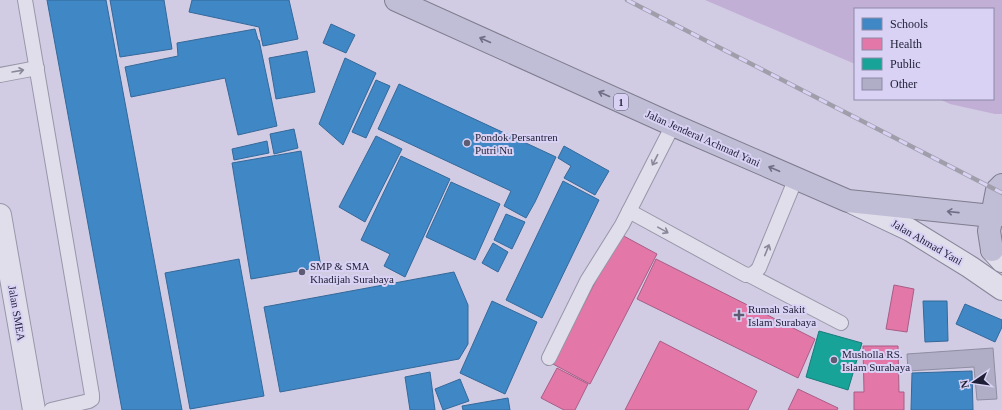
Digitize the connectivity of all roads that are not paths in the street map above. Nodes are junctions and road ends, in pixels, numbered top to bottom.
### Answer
1 (25, 0) edge
2 (396, 0) edge
3 (37, 68) junction
4 (0, 75) edge
5 (673, 125) junction
6 (796, 178) junction
7 (1002, 185) edge
8 (848, 201) junction
9 (629, 211) junction
10 (0, 215) edge
11 (997, 215) edge
12 (997, 256) edge
13 (749, 275) junction
14 (1002, 289) edge
15 (841, 323) dead end
16 (549, 358) dead end
17 (46, 410) edge

1 - 3 lane
5 -> 2 highway, Jalan Jenderal Achmad Yani / 1
4 -> 3 lane
3 - 17 lane
6 -> 5 highway, Jalan Jenderal Achmad Yani / 1
5 -> 9 lane
6 - 8 highway, Jalan Jenderal Achmad Yani / 1
13 -> 6 lane
7 - 11 highway
11 -> 8 highway, Jalan Jenderal Achmad Yani / 1
8 - 14 street, Jalan Ahmad Yani
9 -> 13 lane
9 - 16 lane
10 - 17 street, Jalan SMEA
11 - 12 highway
13 - 15 lane

